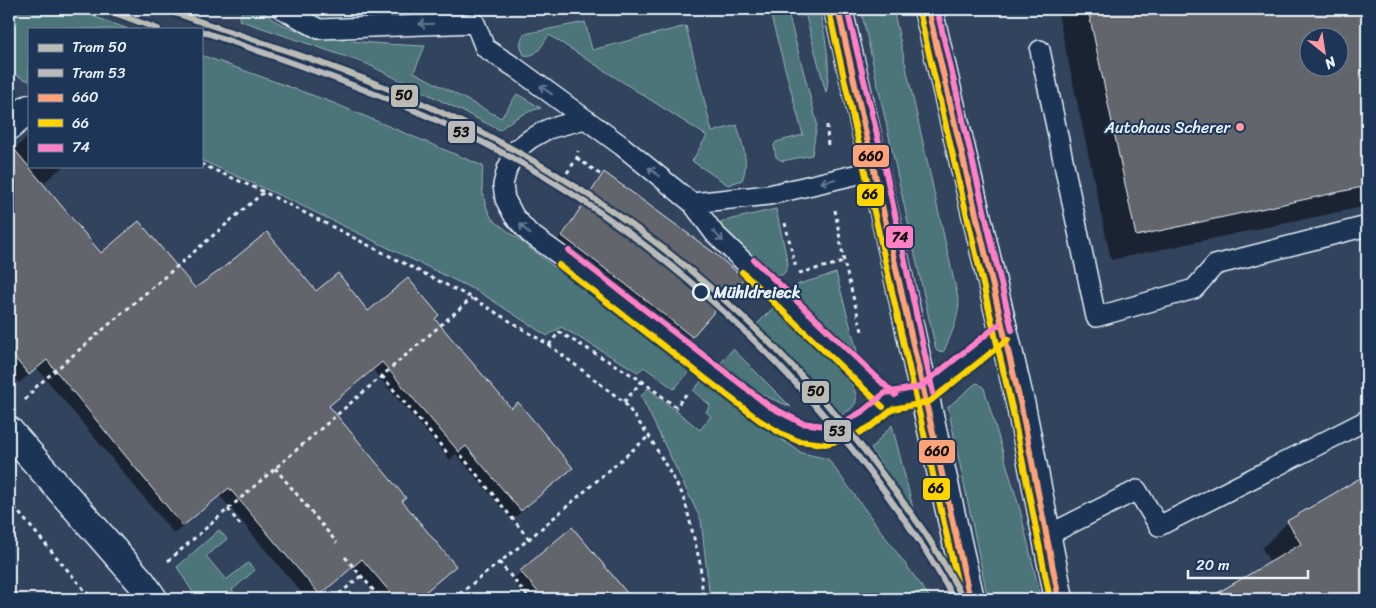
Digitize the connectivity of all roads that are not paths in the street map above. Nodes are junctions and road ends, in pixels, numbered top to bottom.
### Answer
1 (282, 9) edge
2 (838, 9) edge
3 (928, 9) edge
4 (1040, 50) dead end
5 (28, 110) edge
6 (585, 119) junction
7 (9, 126) edge
8 (876, 170) junction
9 (692, 203) junction
10 (1367, 226) edge
11 (1004, 332) junction
12 (924, 395) junction
13 (889, 401) junction
14 (1367, 420) edge
15 (9, 431) edge
16 (1046, 536) junction
17 (153, 599) edge
18 (970, 599) edge
19 (1060, 599) edge

6 -> 1 lane
2 - 8 main road
3 - 11 main road
4 - 10 lane
5 - 7 main road
9 -> 6 lane
13 -> 6 lane
8 -> 9 lane
8 - 12 main road
9 -> 13 lane
11 - 12 lane
11 - 16 main road
12 - 13 lane
12 - 18 main road
14 - 16 lane
15 - 17 main road
16 - 19 main road

